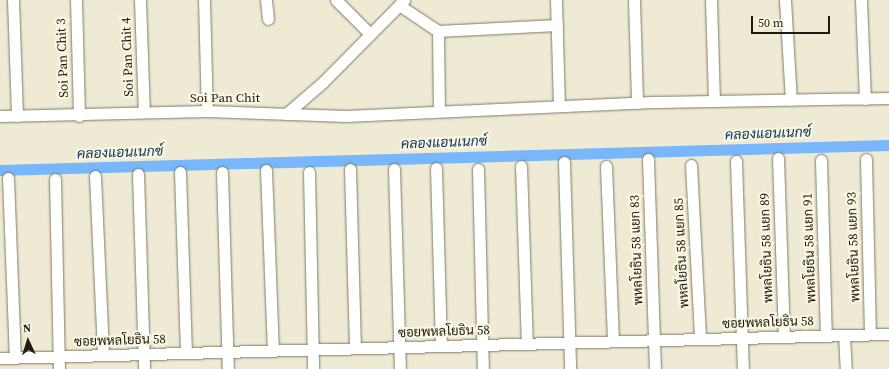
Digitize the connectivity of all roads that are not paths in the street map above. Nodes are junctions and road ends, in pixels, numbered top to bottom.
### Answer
1 (13, 0) edge
2 (76, 0) edge
3 (140, 0) edge
4 (204, 0) edge
5 (266, 0) edge
6 (336, 0) edge
7 (556, 0) edge
8 (634, 0) edge
9 (711, 0) edge
10 (785, 0) edge
11 (861, 0) edge
12 (401, 3) edge
13 (268, 19) dead end
14 (557, 25) junction
15 (438, 32) junction
16 (370, 34) junction
17 (889, 98) edge
18 (865, 99) junction
19 (791, 100) junction
20 (714, 101) junction
21 (637, 103) junction
22 (559, 106) junction
23 (207, 111) junction
24 (439, 111) junction
25 (144, 112) junction
26 (286, 114) junction
27 (0, 116) edge
28 (17, 116) junction
29 (79, 116) junction
30 (778, 158) dead end
31 (648, 159) dead end
32 (866, 159) dead end
33 (821, 160) dead end
34 (736, 161) dead end
35 (564, 162) dead end
36 (691, 165) dead end
37 (521, 166) dead end
38 (606, 166) dead end
39 (436, 168) dead end
40 (350, 169) dead end
41 (394, 169) dead end
42 (478, 169) dead end
43 (266, 170) dead end
44 (180, 172) dead end
45 (222, 172) dead end
46 (308, 172) dead end
47 (138, 174) dead end
48 (95, 176) dead end
49 (8, 178) dead end
50 (54, 179) dead end
51 (870, 334) junction
52 (889, 334) edge
53 (826, 335) junction
54 (844, 335) junction
55 (784, 337) junction
56 (742, 338) junction
57 (700, 339) junction
58 (655, 340) junction
59 (613, 341) junction
60 (569, 342) junction
61 (527, 344) junction
62 (482, 345) junction
63 (441, 346) junction
64 (399, 347) junction
65 (355, 348) junction
66 (312, 350) junction
67 (273, 351) junction
68 (228, 352) junction
69 (186, 353) junction
70 (143, 354) junction
71 (103, 355) junction
72 (59, 356) junction
73 (0, 358) edge
74 (15, 358) junction
75 (59, 369) edge
76 (144, 369) edge
77 (228, 369) edge
78 (313, 369) edge
79 (400, 369) edge
80 (483, 369) edge
81 (570, 369) edge
82 (655, 369) edge
83 (743, 369) edge
84 (846, 369) edge

1 - 28 street
2 - 29 street, Soi Pan Chit 3
3 - 25 street, Soi Pan Chit 4
4 - 23 street
5 - 13 street
6 - 16 street
7 - 14 street
8 - 21 street
9 - 20 street
10 - 19 street
11 - 18 street
12 - 15 street
12 - 16 street
14 - 15 street
14 - 22 street
15 - 24 street
16 - 26 street
17 - 18 street, Soi Pan Chit
18 - 19 street, Soi Pan Chit
19 - 20 street, Soi Pan Chit
20 - 21 street, Soi Pan Chit
21 - 22 street, Soi Pan Chit
22 - 24 street, Soi Pan Chit
23 - 25 street, Soi Pan Chit
23 - 26 street, Soi Pan Chit
24 - 26 street, Soi Pan Chit
25 - 29 street, Soi Pan Chit
27 - 28 street, Soi Pan Chit
28 - 29 street, Soi Pan Chit
30 - 55 street, พหลโยธิน 58 แยก 89
31 - 58 street, พหลโยธิน 58 แยก 83
32 - 51 street, พหลโยธิน 58 แยก 93
33 - 53 street, พหลโยธิน 58 แยก 91
34 - 56 street
35 - 60 street
36 - 57 street, พหลโยธิน 58 แยก 85
37 - 61 street
38 - 59 street
39 - 63 street
40 - 65 street
41 - 64 street
42 - 62 street
43 - 67 street
44 - 69 street
45 - 68 street
46 - 66 street
47 - 70 street
48 - 71 street
49 - 74 street
50 - 72 street
51 - 52 street, ซอยพหลโยธิน 58
51 - 54 street, ซอยพหลโยธิน 58
53 - 54 street, ซอยพหลโยธิน 58
53 - 55 street, ซอยพหลโยธิน 58
54 - 84 street
55 - 56 street, ซอยพหลโยธิน 58
56 - 57 street, ซอยพหลโยธิน 58
56 - 83 street
57 - 58 street, ซอยพหลโยธิน 58
58 - 59 street, ซอยพหลโยธิน 58
58 - 82 street, พหลโยธิน 58 แยก 83
59 - 60 street, ซอยพหลโยธิน 58
60 - 61 street, ซอยพหลโยธิน 58
60 - 81 street
61 - 62 street, ซอยพหลโยธิน 58
62 - 63 street, ซอยพหลโยธิน 58
62 - 80 street
63 - 64 street, ซอยพหลโยธิน 58
64 - 65 street, ซอยพหลโยธิน 58
64 - 79 street
65 - 66 street, ซอยพหลโยธิน 58
66 - 67 street, ซอยพหลโยธิน 58
66 - 78 street
67 - 68 street, ซอยพหลโยธิน 58
68 - 69 street, ซอยพหลโยธิน 58
68 - 77 street
69 - 70 street, ซอยพหลโยธิน 58
70 - 71 street, ซอยพหลโยธิน 58
70 - 76 street
71 - 72 street, ซอยพหลโยธิน 58
72 - 74 street, ซอยพหลโยธิน 58
72 - 75 street
73 - 74 street, ซอยพหลโยธิน 58

